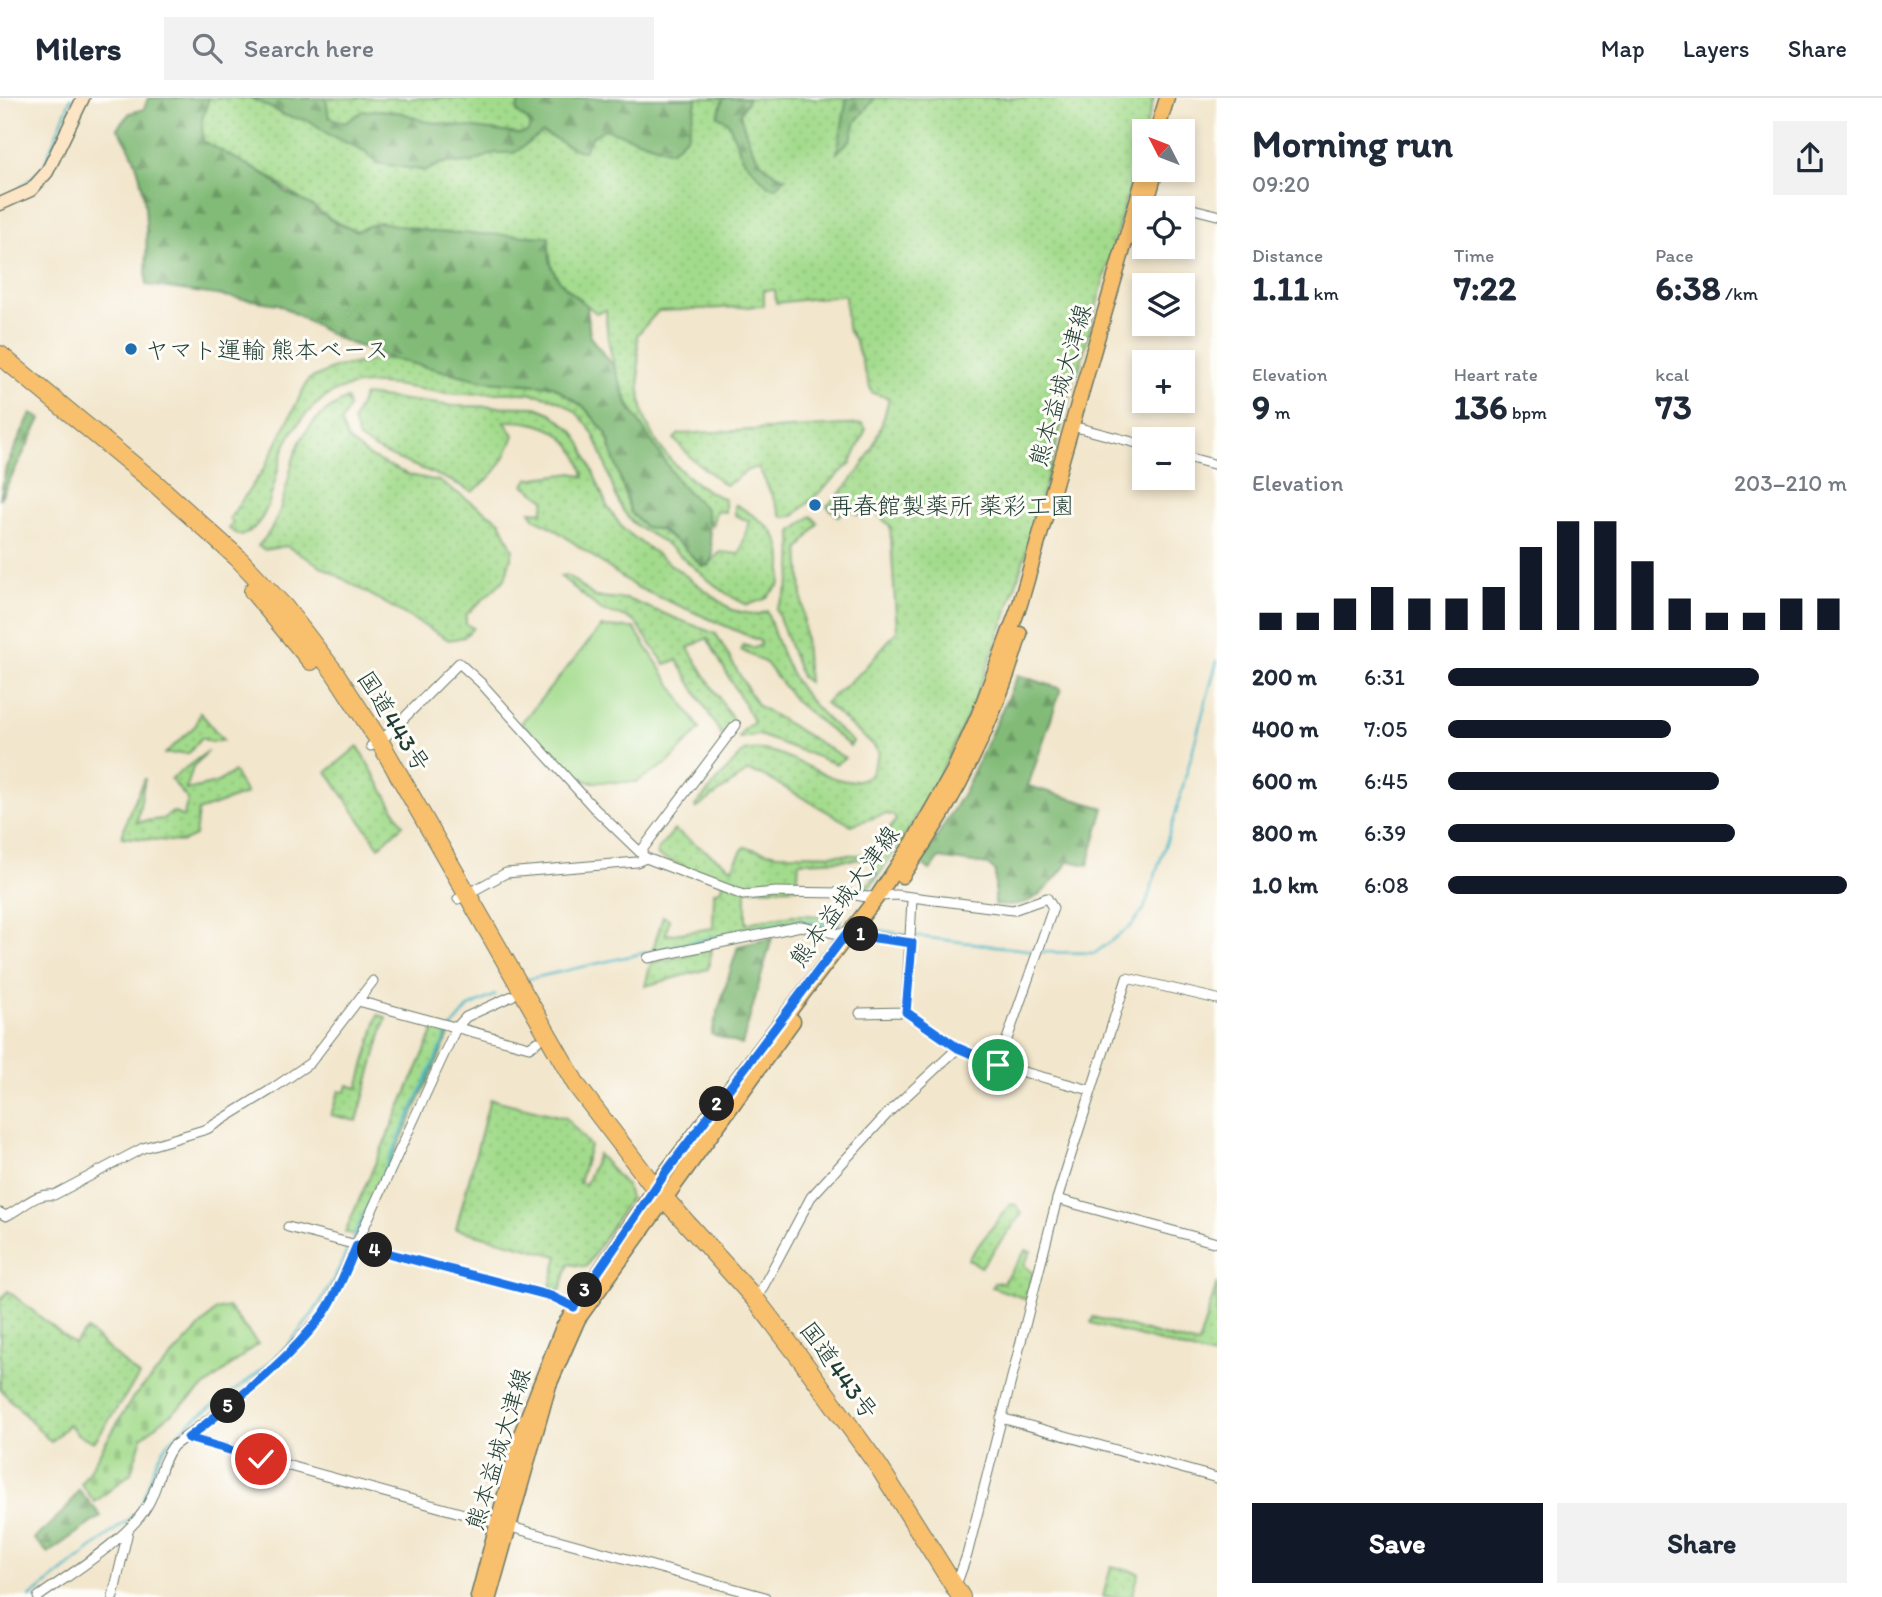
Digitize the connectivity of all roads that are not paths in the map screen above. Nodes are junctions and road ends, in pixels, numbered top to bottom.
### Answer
1 (83, 98) edge
2 (1167, 98) edge
3 (1177, 98) edge
4 (1161, 119) edge
5 (1171, 119) edge
6 (1143, 182) edge
7 (0, 204) edge
8 (1195, 210) edge
9 (1217, 215) edge
10 (1132, 250) edge
11 (0, 355) edge
12 (0, 368) edge
13 (1076, 427) junction
14 (1132, 442) edge
15 (1195, 459) edge
16 (1217, 465) edge
17 (736, 725) dead end
18 (376, 744) junction
19 (644, 854) junction
20 (464, 896) junction
21 (882, 896) junction
22 (912, 899) junction
23 (852, 934) junction
24 (909, 936) junction
25 (648, 958) dead end
26 (373, 981) dead end
27 (512, 996) junction
28 (1217, 999) edge
29 (358, 1001) junction
30 (906, 1012) junction
31 (860, 1013) dead end
32 (452, 1027) junction
33 (537, 1042) junction
34 (958, 1048) junction
35 (998, 1065) junction
36 (1090, 1090) junction
37 (659, 1193) junction
38 (1058, 1199) junction
39 (0, 1213) edge
40 (288, 1227) dead end
41 (352, 1243) junction
42 (1217, 1243) edge
43 (756, 1300) junction
44 (578, 1309) junction
45 (1001, 1418) junction
46 (188, 1438) junction
47 (1217, 1478) edge
48 (503, 1525) junction
49 (128, 1531) junction
50 (958, 1594) edge
51 (38, 1597) edge
52 (113, 1597) edge
53 (478, 1597) edge
54 (489, 1597) edge
55 (765, 1597) edge

1 - 7 street
2 - 4 main road
3 - 5 main road
6 - 13 main road, 熊本益城大津線
8 - 9 street
10 - 13 main road, 熊本益城大津線
11 - 18 highway, 国道443号
12 - 18 highway, 国道443号
13 - 14 street
13 - 21 main road, 熊本益城大津線
15 - 16 street
17 - 19 street
18 - 19 street
18 - 20 highway, 国道443号
19 - 20 street
19 - 21 street
20 - 27 highway, 国道443号
20 - 37 highway, 国道443号
21 - 22 street
21 - 23 main road, 熊本益城大津線
22 - 24 street
22 - 35 street
23 - 24 street
23 - 25 street
23 - 37 main road, 熊本益城大津線
24 - 30 street
26 - 29 street
27 - 32 street
27 - 33 highway, 国道443号
28 - 36 street
29 - 32 street
29 - 39 street
30 - 31 street
30 - 34 street
32 - 33 street
32 - 41 street
33 - 37 highway, 国道443号
34 - 35 street
34 - 43 street
35 - 36 street
36 - 38 street
37 - 43 highway, 国道443号
37 - 44 main road, 熊本益城大津線
38 - 42 street
38 - 45 street
40 - 41 street
41 - 44 street
41 - 46 street
43 - 50 highway, 国道443号
44 - 48 main road, 熊本益城大津線
45 - 47 street
45 - 50 street
46 - 48 street
46 - 49 street
48 - 53 main road, 熊本益城大津線
48 - 54 main road, 熊本益城大津線
48 - 55 street
49 - 51 street
49 - 52 street

